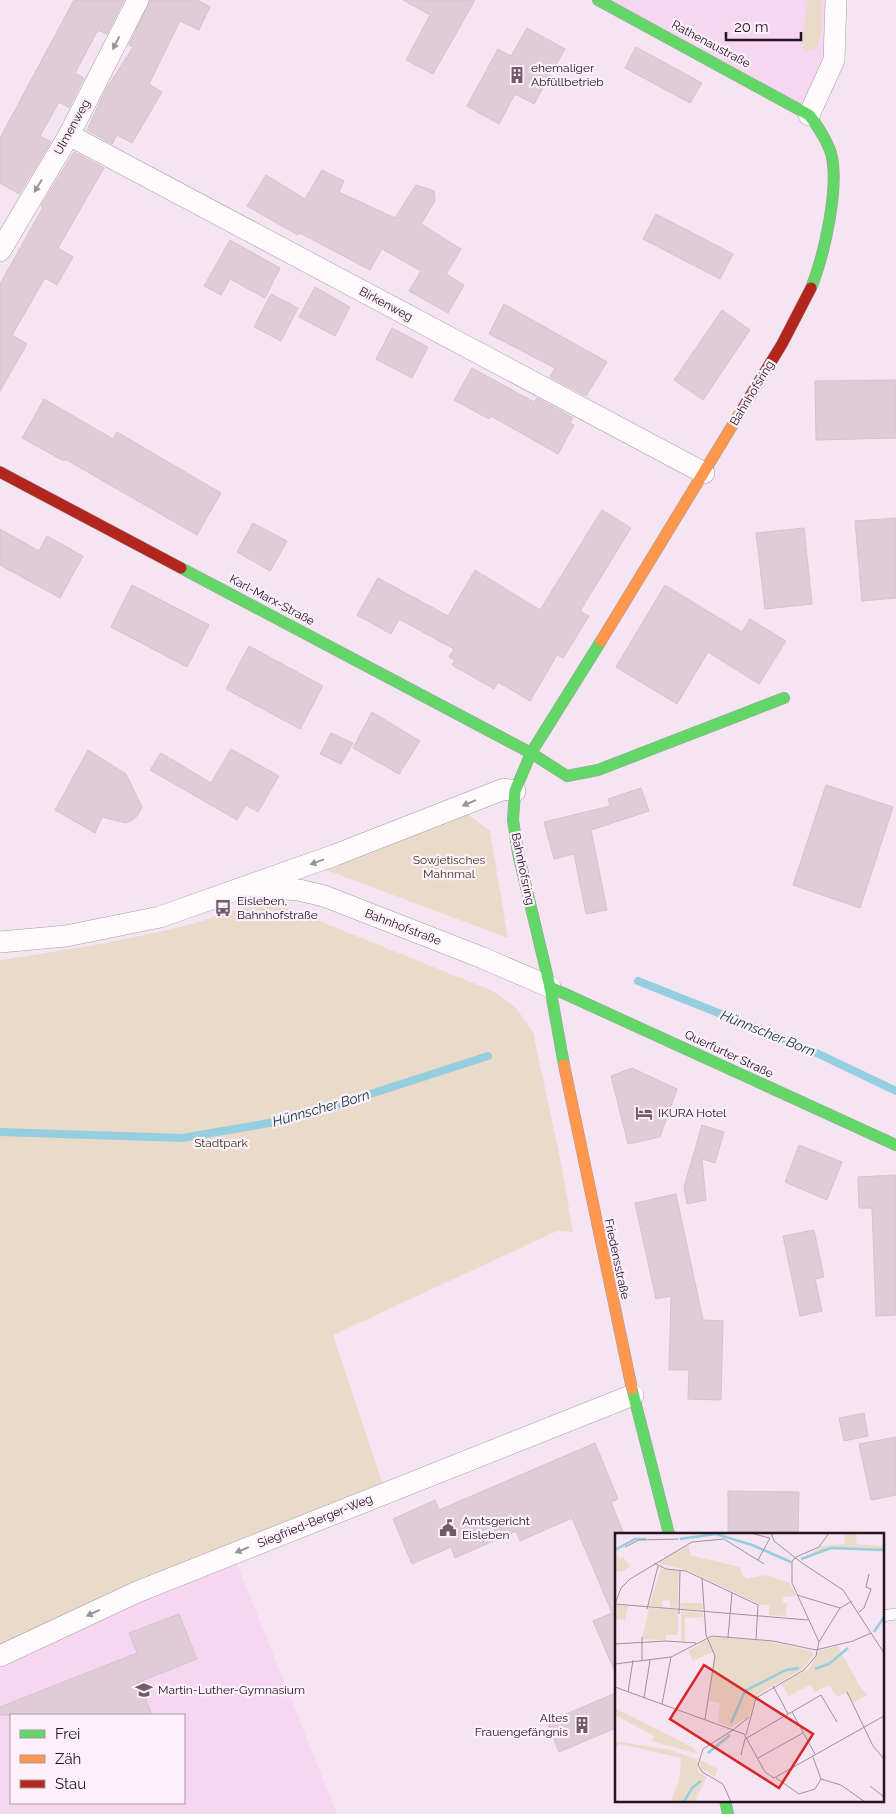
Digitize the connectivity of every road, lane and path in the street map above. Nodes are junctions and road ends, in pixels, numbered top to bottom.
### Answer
1 (138, 0) edge
2 (598, 0) edge
3 (836, 0) edge
4 (809, 115) junction
5 (69, 135) junction
6 (0, 251) edge
7 (0, 472) edge
8 (704, 473) junction
9 (784, 698) dead end
10 (532, 753) junction
11 (515, 790) junction
12 (251, 886) junction
13 (0, 942) edge
14 (550, 987) junction
15 (896, 1146) edge
16 (633, 1395) junction
17 (669, 1533) edge
18 (0, 1656) edge

1 -> 5 street, Ulmenweg
2 - 4 main road, Rathenaustraße
3 - 4 street
4 - 8 main road, Bahnhofsring
5 -> 6 street, Ulmenweg
5 - 8 street, Birkenweg
7 - 10 main road, Karl-Marx-Straße
8 - 10 main road, Bahnhofsring
9 - 10 main road
10 - 11 main road, Bahnhofsring
11 -> 12 street, Bahnhofstraße
11 - 14 main road, Bahnhofsring
12 - 13 street, Bahnhofstraße
12 - 14 street, Bahnhofstraße
14 - 15 main road, Querfurter Straße
14 - 16 main road, Friedensstraße
16 - 17 main road, Friedensstraße
16 -> 18 street, Siegfried-Berger-Weg

